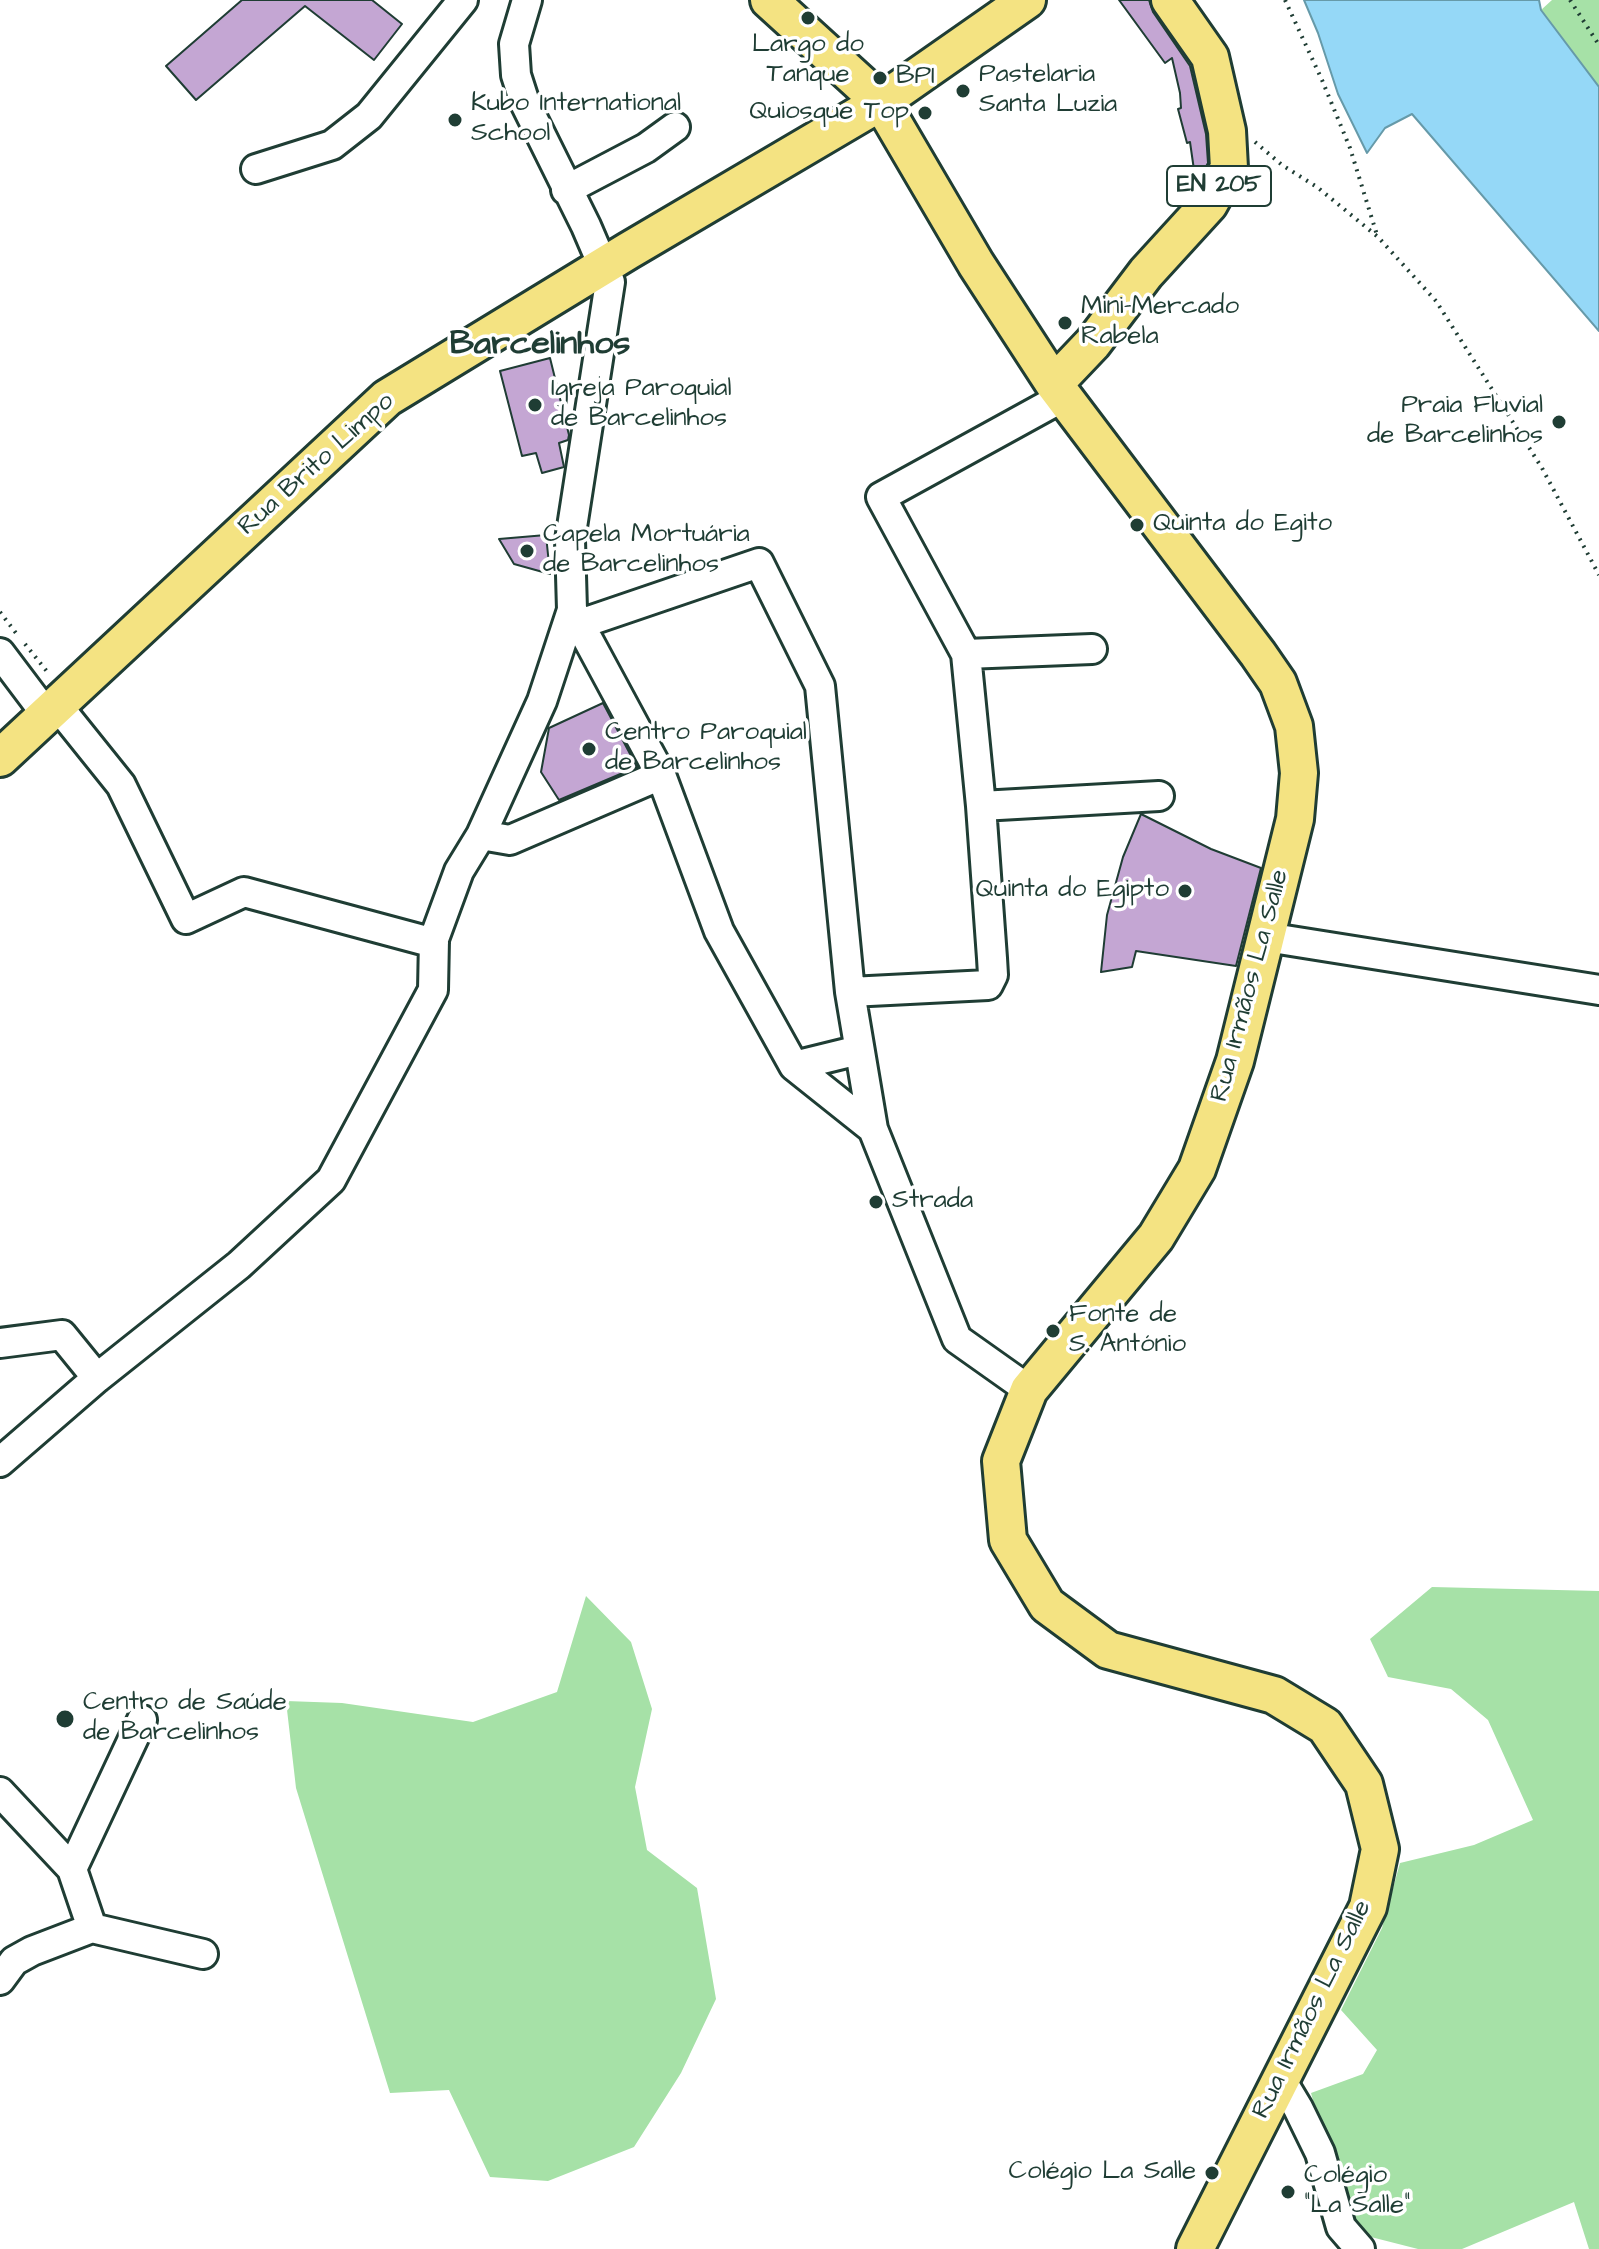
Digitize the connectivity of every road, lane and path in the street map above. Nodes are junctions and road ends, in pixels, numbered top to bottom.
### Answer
1 (463, 0) edge
2 (527, 0) edge
3 (1027, 0) edge
4 (1170, 0) edge
5 (1285, 0) edge
6 (1570, 0) edge
7 (774, 1) edge
8 (1599, 45) edge
9 (881, 102) junction
10 (675, 127) dead end
11 (1227, 131) junction
12 (256, 169) dead end
13 (566, 190) junction
14 (1378, 237) junction
15 (604, 266) junction
16 (1058, 390) junction
17 (1599, 575) edge
18 (0, 612) edge
19 (576, 617) junction
20 (1092, 649) dead end
21 (0, 653) edge
22 (966, 654) junction
23 (56, 704) junction
24 (0, 758) edge
25 (661, 775) junction
26 (1159, 796) dead end
27 (981, 806) junction
28 (481, 835) junction
29 (1266, 937) junction
30 (434, 943) junction
31 (1599, 990) edge
32 (850, 992) junction
33 (859, 1050) junction
34 (794, 1066) junction
35 (873, 1129) junction
36 (0, 1343) edge
37 (97, 1378) junction
38 (1029, 1390) junction
39 (0, 1462) edge
40 (142, 1720) dead end
41 (0, 1792) edge
42 (72, 1869) junction
43 (92, 1928) junction
44 (203, 1954) dead end
45 (0, 1980) edge
46 (1280, 2078) junction
47 (1195, 2249) edge
48 (1360, 2249) edge

1 - 12 street
2 - 13 street
3 - 9 main road, Rua Brito Limpo
4 - 11 main road, EN 205
5 - 14 path
6 - 8 path
7 - 9 main road, Rua Irmãos La Salle
9 - 15 main road, Rua Brito Limpo
9 - 16 main road, Rua Irmãos La Salle
10 - 13 street
11 - 14 path
11 - 16 main road, EN 205
13 - 15 street
14 - 17 path
15 - 19 street
15 - 23 main road, Rua Brito Limpo
16 - 22 street
16 - 29 main road, Rua Irmãos La Salle
18 - 23 path
19 - 25 street
19 - 28 street
19 - 32 street
20 - 22 street
21 - 23 street
22 - 27 street
23 - 24 main road, Rua Brito Limpo
23 - 30 street
25 - 28 street
25 - 34 street
26 - 27 street
27 - 32 street
28 - 30 street
29 - 31 street
29 - 38 main road, Rua Irmãos La Salle
30 - 37 street
32 - 33 street
33 - 34 street
33 - 35 street
34 - 35 street
35 - 38 street
36 - 37 street
37 - 39 street
38 - 46 main road, Rua Irmãos La Salle
40 - 42 street
41 - 42 street
42 - 43 street
43 - 44 street
43 - 45 street
46 - 47 main road, Rua Irmãos La Salle
46 - 48 street

